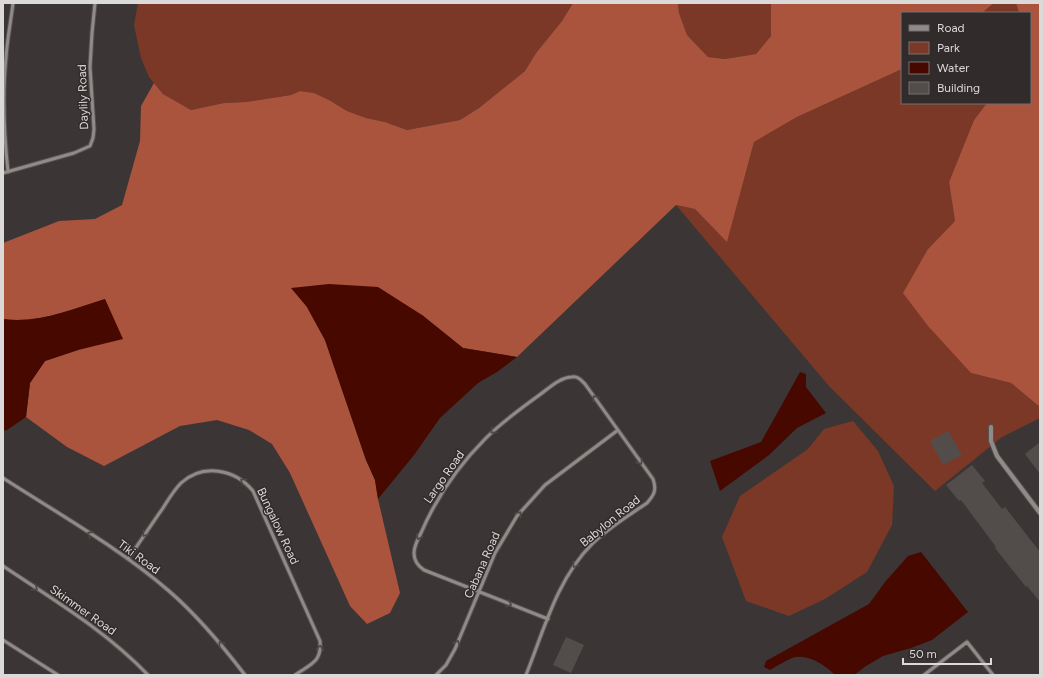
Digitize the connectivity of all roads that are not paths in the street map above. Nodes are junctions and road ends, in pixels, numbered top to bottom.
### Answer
1 (13, 3) edge
2 (95, 3) edge
3 (8, 172) junction
4 (3, 173) edge
5 (991, 427) dead end
6 (618, 430) junction
7 (3, 478) edge
8 (1040, 513) edge
9 (128, 559) junction
10 (3, 566) edge
11 (479, 592) junction
12 (548, 619) junction
13 (3, 640) edge
14 (58, 675) edge
15 (148, 675) edge
16 (245, 675) edge
17 (295, 675) edge
18 (436, 675) edge
19 (526, 675) edge
20 (924, 675) edge
21 (993, 675) edge

1 - 3 lane
2 - 3 lane, Daylily Road
3 - 4 lane, Daylily Road
5 - 8 street
11 -> 6 lane, Cabana Road
6 -> 11 lane, Largo Road
6 -> 12 lane, Babylon Road
9 -> 7 lane, Tiki Road
16 -> 9 lane, Tiki Road
17 -> 9 lane, Bungalow Road
10 -> 15 lane, Skimmer Road
11 -> 12 lane, Largo Road
18 -> 11 lane, Cabana Road
12 - 19 lane, Babylon Road
13 - 14 lane
20 - 21 lane

